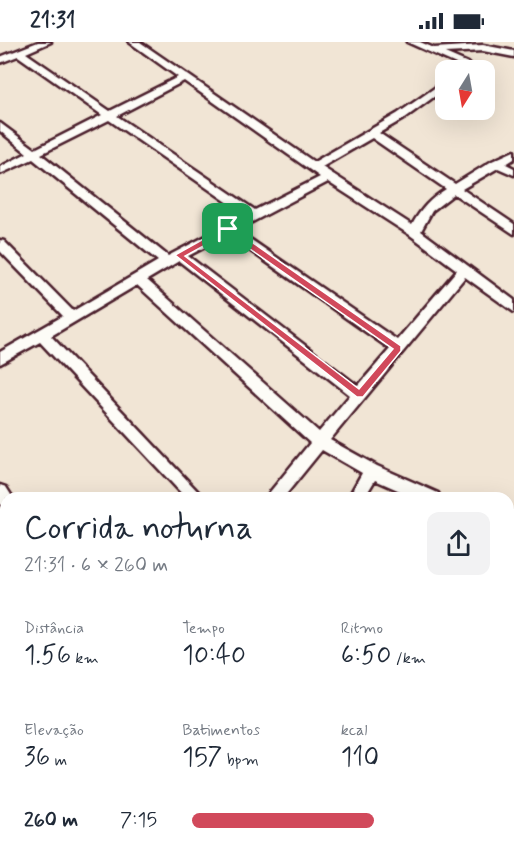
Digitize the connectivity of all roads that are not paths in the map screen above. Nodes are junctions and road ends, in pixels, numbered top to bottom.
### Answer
1 (46, 42) edge
2 (134, 42) edge
3 (412, 42) edge
4 (487, 45) edge
5 (432, 51) junction
6 (19, 53) junction
7 (514, 54) edge
8 (0, 60) edge
9 (448, 60) edge
10 (471, 60) edge
11 (183, 78) junction
12 (435, 91) edge
13 (111, 115) junction
14 (0, 126) edge
15 (372, 133) junction
16 (34, 154) junction
17 (514, 154) edge
18 (496, 163) junction
19 (314, 167) junction
20 (0, 171) edge
21 (514, 172) edge
22 (328, 177) junction
23 (454, 189) junction
24 (254, 215) junction
25 (228, 229) junction
26 (514, 230) edge
27 (414, 232) junction
28 (0, 244) edge
29 (173, 259) junction
30 (464, 270) junction
31 (138, 279) junction
32 (514, 307) edge
33 (71, 317) junction
34 (42, 335) junction
35 (398, 348) junction
36 (0, 359) edge
37 (360, 395) junction
38 (320, 442) junction
39 (372, 471) junction
40 (190, 492) edge
41 (278, 492) edge
42 (360, 492) edge
43 (419, 492) edge

1 - 6 street
2 - 11 street
3 - 5 street
4 - 5 street
4 - 7 street
4 - 10 street
5 - 9 street
6 - 8 street
6 - 13 street
11 - 13 street
11 - 19 street
12 - 15 street
13 - 16 street
13 - 24 street
14 - 16 street
15 - 19 street
15 - 23 street
16 - 20 street
16 - 29 street
17 - 18 street
18 - 21 street
18 - 23 street
19 - 22 street
22 - 24 street
22 - 27 street
23 - 26 street
23 - 27 street
24 - 25 street
25 - 29 street
25 - 35 street
27 - 30 street
28 - 33 street
29 - 31 street
29 - 37 street
30 - 32 street
30 - 35 street
31 - 33 street
31 - 38 street
33 - 34 street
34 - 36 street
34 - 40 street
35 - 37 street
37 - 38 street
38 - 39 street
38 - 41 street
39 - 42 street
39 - 43 street

